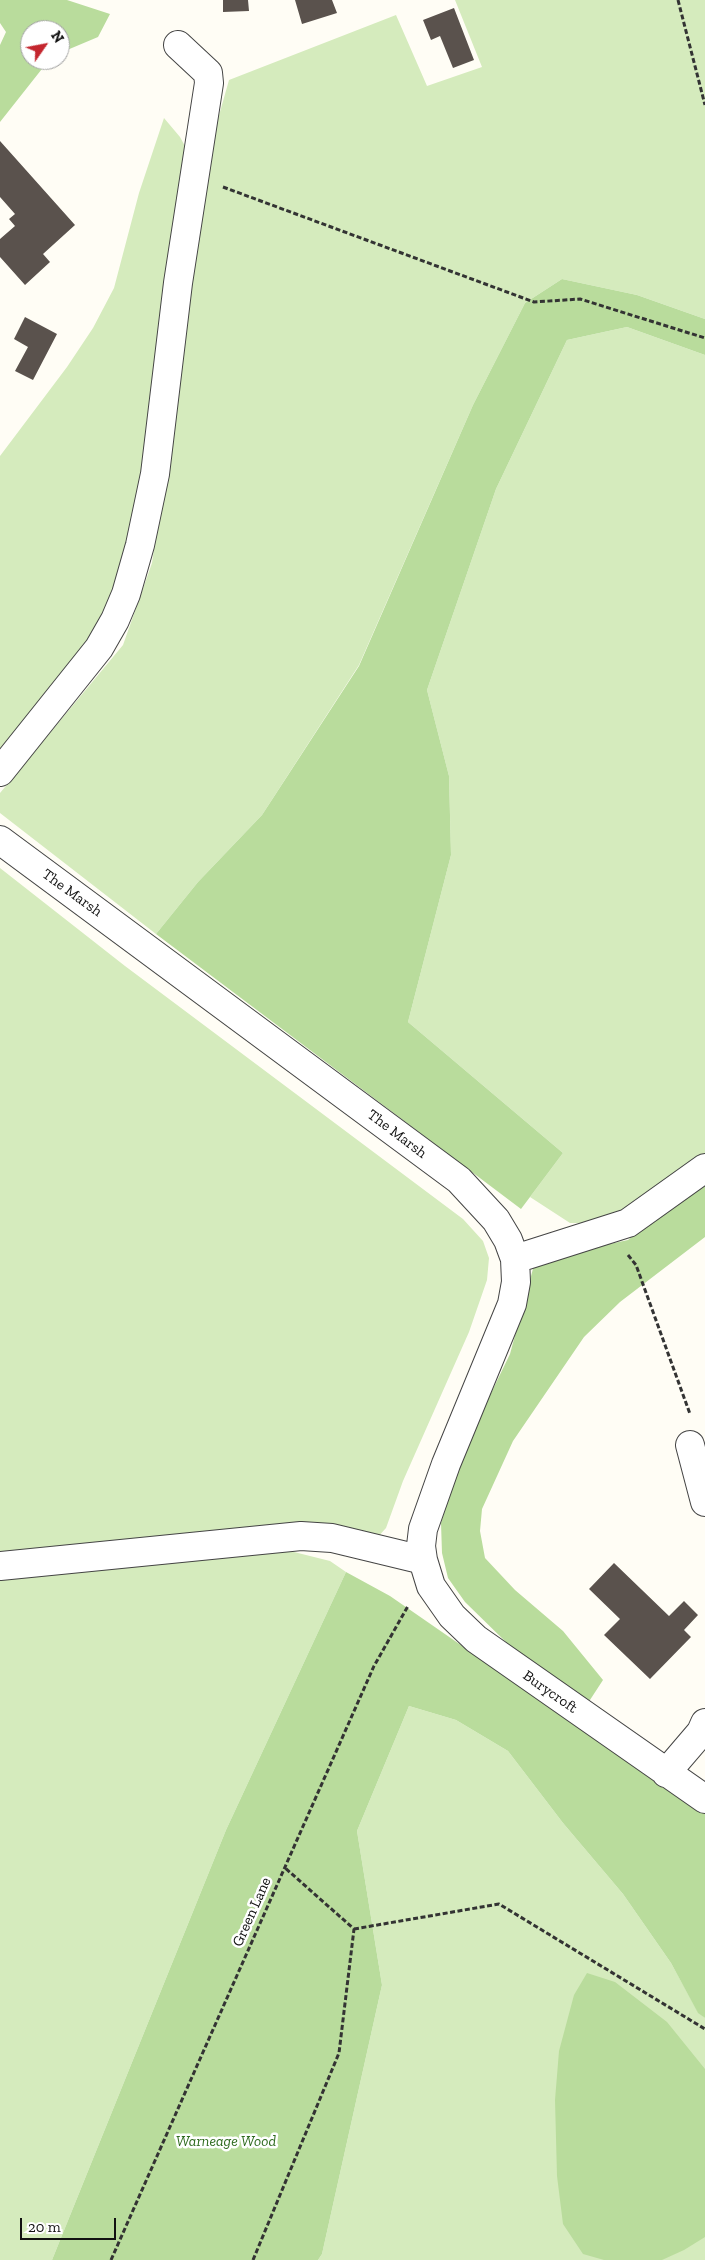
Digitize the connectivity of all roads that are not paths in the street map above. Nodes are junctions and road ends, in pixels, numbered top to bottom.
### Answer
1 (178, 45) dead end
2 (0, 772) edge
3 (0, 840) edge
4 (705, 1168) edge
5 (515, 1259) junction
6 (690, 1445) road end
7 (705, 1502) edge
8 (423, 1560) junction
9 (0, 1566) edge
10 (705, 1723) edge
11 (666, 1773) junction
12 (705, 1799) edge

1 - 2 street
3 - 5 street, The Marsh
4 - 5 street
5 - 8 street, The Marsh
6 - 7 street
8 - 9 street
8 - 11 street, Burycroft
10 - 11 street
11 - 12 street, Burycroft

